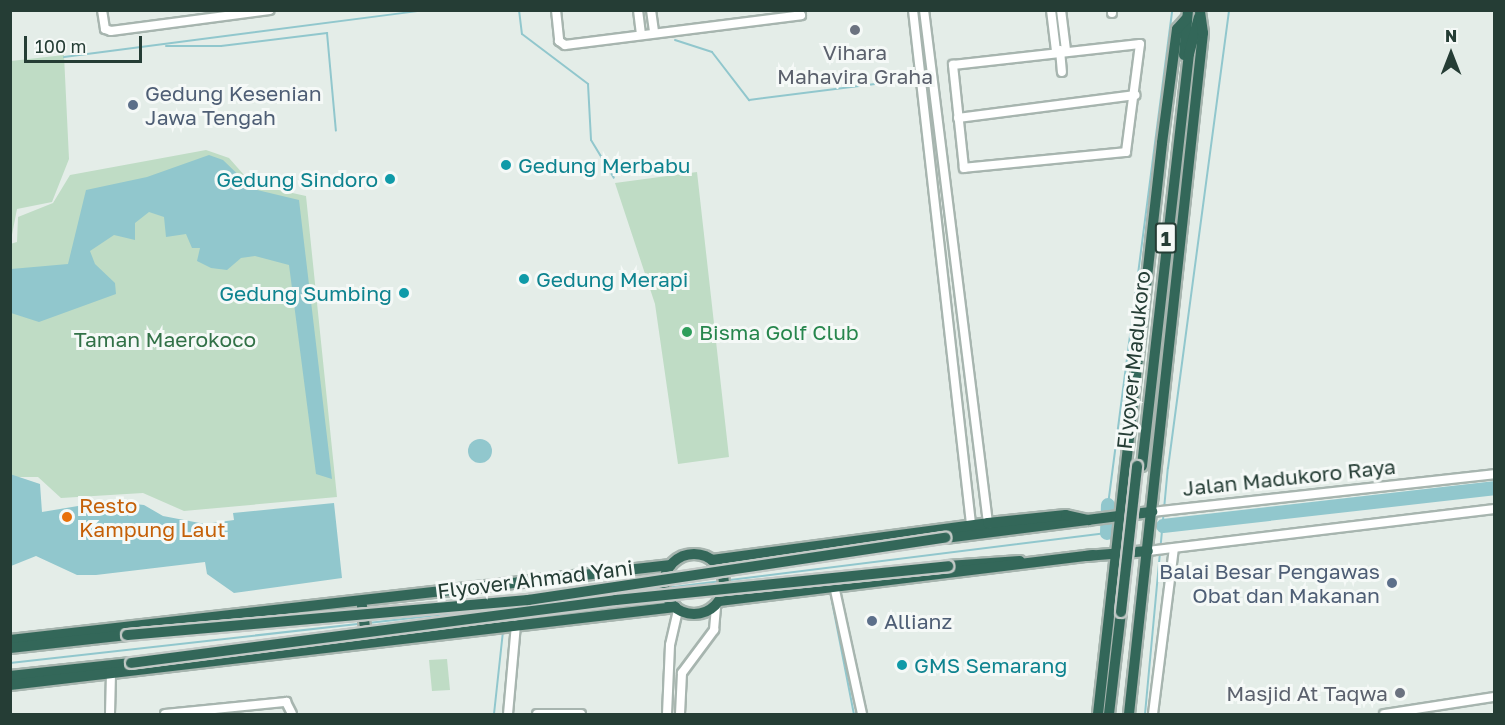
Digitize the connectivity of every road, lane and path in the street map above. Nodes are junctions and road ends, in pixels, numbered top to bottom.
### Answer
1 (102, 10) edge
2 (270, 10) edge
3 (556, 10) edge
4 (638, 10) edge
5 (651, 10) edge
6 (913, 10) edge
7 (924, 10) edge
8 (1051, 10) edge
9 (1061, 10) edge
10 (1200, 11) edge
11 (801, 15) dead end
12 (1187, 15) edge
13 (654, 32) junction
14 (641, 34) junction
15 (1061, 50) junction
16 (1062, 72) dead end
17 (1136, 95) junction
18 (958, 118) junction
19 (1139, 466) junction
20 (1494, 474) edge
21 (1494, 509) edge
22 (1157, 512) junction
23 (1120, 516) junction
24 (1091, 520) junction
25 (988, 523) junction
26 (971, 524) junction
27 (945, 538) joint
28 (1172, 548) junction
29 (1153, 550) junction
30 (1116, 553) junction
31 (1093, 555) junction
32 (712, 560) junction
33 (670, 565) junction
34 (514, 584) junction
35 (829, 591) junction
36 (719, 599) junction
37 (362, 607) junction
38 (677, 608) junction
39 (1124, 612) junction
40 (514, 622) junction
41 (366, 637) junction
42 (10, 640) edge
43 (10, 648) edge
44 (111, 674) junction
45 (10, 676) edge
46 (10, 686) edge
47 (1494, 697) edge
48 (196, 712) edge
49 (110, 714) edge
50 (165, 714) edge
51 (292, 714) edge
52 (508, 714) edge
53 (537, 714) edge
54 (568, 714) edge
55 (581, 714) edge
56 (668, 714) edge
57 (680, 714) edge
58 (862, 714) edge
59 (1098, 714) edge
60 (1109, 714) edge
61 (1114, 714) edge
62 (1129, 714) edge
63 (1153, 714) edge
64 (1384, 714) edge

1 - 2 street
3 - 14 street
4 - 14 street
5 - 13 street
6 - 26 street
7 - 25 street
8 - 15 street
9 - 15 street
10 - 19 highway, Flyover Madukoro / 1
10 - 22 highway
11 - 13 street
12 - 19 highway, Flyover Madukoro / 1
12 - 23 highway
13 - 14 street
15 - 16 street
15 - 17 street
15 - 18 street
17 - 18 street
17 - 18 street
19 - 39 highway, Flyover Madukoro / 1, bridge
20 - 22 street, Jalan Madukoro Raya
21 - 28 street
22 - 23 highway, Jalan Madukoro Raya
22 - 29 highway
23 - 24 highway, Jalan Madukoro Raya
23 - 30 highway
24 - 25 highway, Jalan Madukoro Raya
24 - 27 highway, Jalan Madukoro Raya
25 - 26 highway, Jalan Madukoro Raya
26 - 32 highway, Jalan Madukoro Raya
27 - 43 highway, Flyover Ahmad Yani, bridge
28 - 29 street
28 - 63 street
29 - 30 highway
29 - 62 highway
30 - 31 highway
30 - 59 highway
31 - 35 highway
31 - 45 highway, Flyover Ahmad Yani, bridge
32 - 33 highway
32 - 36 highway, bridge
33 - 34 highway
33 - 38 highway, bridge
34 - 37 highway
34 - 40 highway, bridge
35 - 36 highway
35 - 58 street
36 - 38 highway
36 - 57 street
37 - 41 highway, bridge
37 - 42 highway
38 - 40 highway
38 - 56 street
39 - 60 highway, Flyover Madukoro / 1
39 - 61 highway, Flyover Madukoro / 1
40 - 41 highway
40 - 52 street
41 - 44 highway
44 - 46 highway
44 - 49 street
47 - 64 street
48 - 50 street
48 - 51 street
53 - 54 street
54 - 55 street

